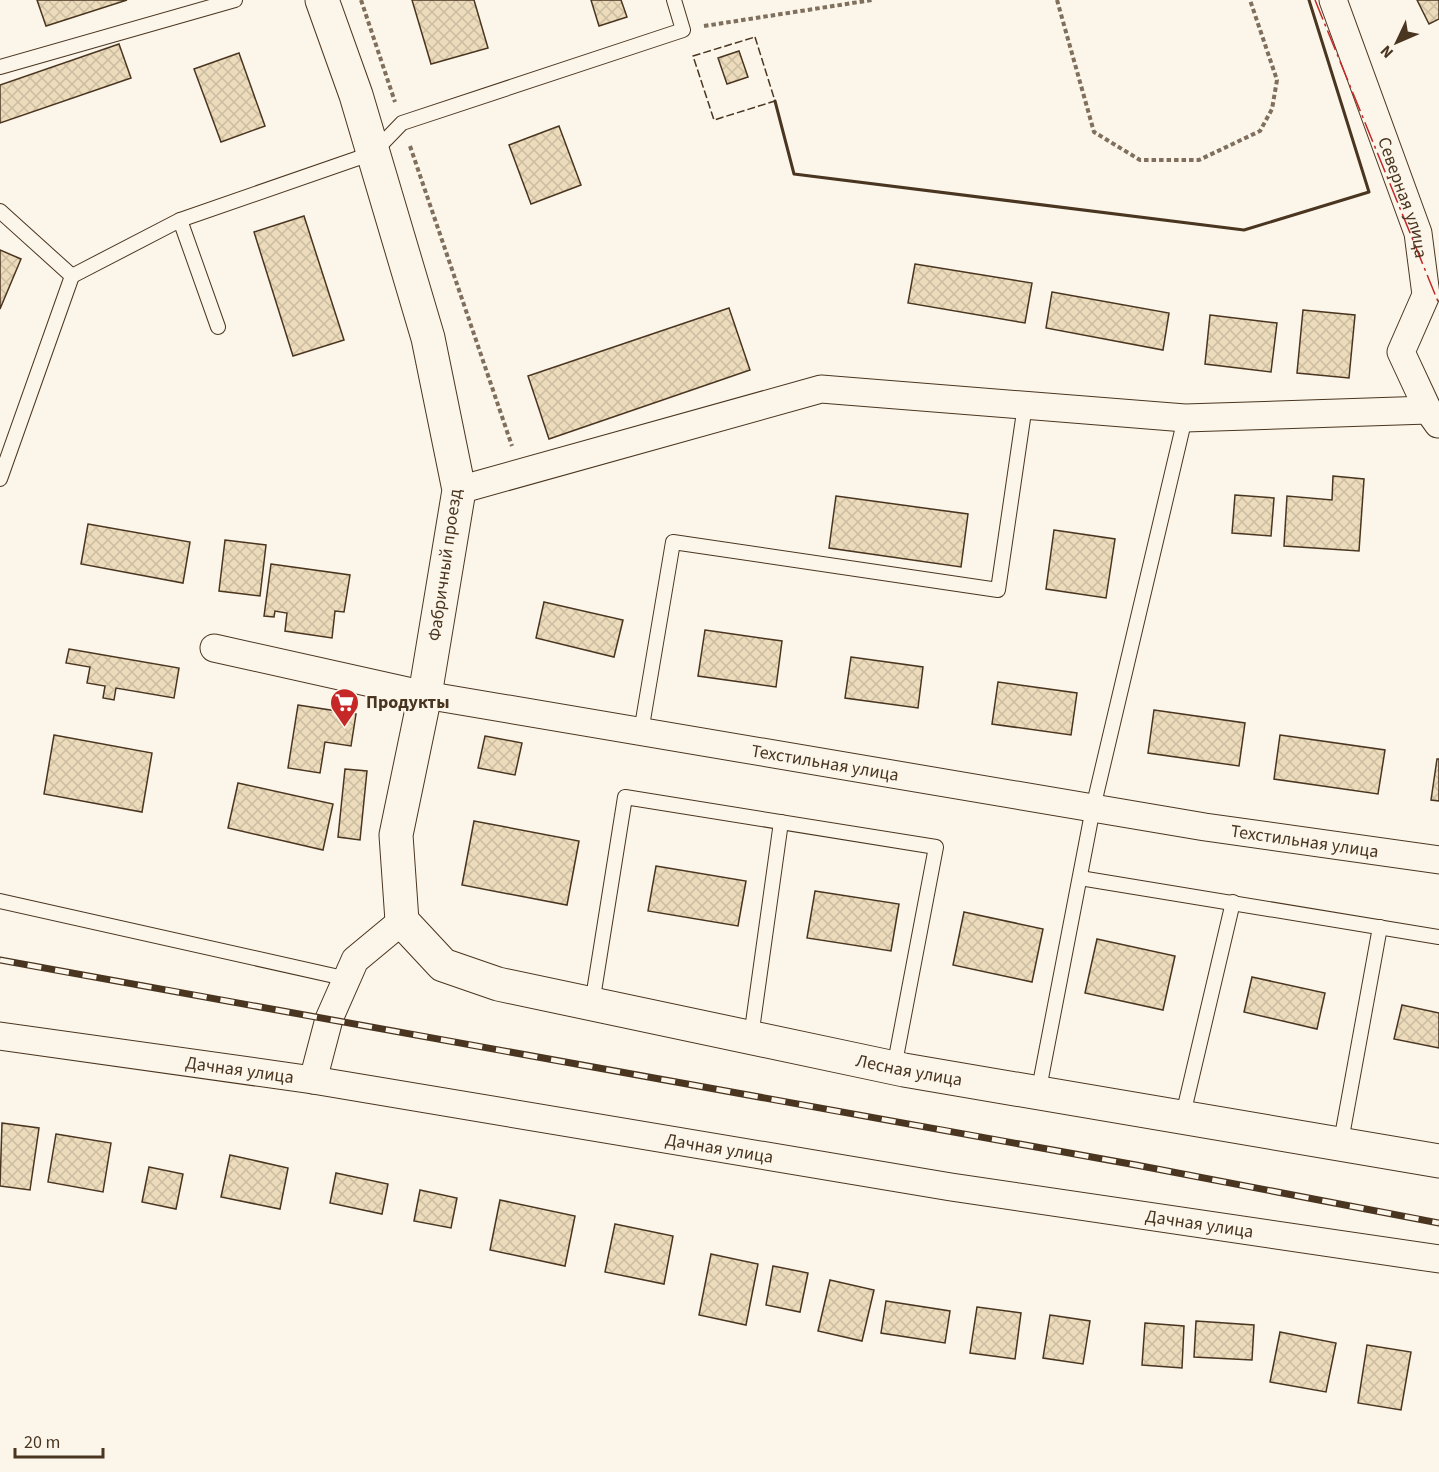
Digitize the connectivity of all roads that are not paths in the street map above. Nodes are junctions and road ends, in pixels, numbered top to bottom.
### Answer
1 (235, 0) edge
2 (322, 0) edge
3 (674, 0) edge
4 (1333, 0) edge
5 (0, 67) edge
6 (373, 153) junction
7 (0, 211) edge
8 (180, 220) junction
9 (72, 276) junction
10 (1432, 292) edge
11 (218, 327) dead end
12 (1025, 405) junction
13 (1185, 418) junction
14 (1434, 418) edge
15 (0, 479) edge
16 (459, 489) junction
17 (214, 648) dead end
18 (424, 695) junction
19 (641, 732) junction
20 (1093, 808) junction
21 (781, 822) junction
22 (1439, 860) edge
23 (1080, 878) junction
24 (0, 901) edge
25 (1233, 902) junction
26 (402, 921) junction
27 (1380, 927) junction
28 (1439, 937) edge
29 (348, 979) junction
30 (592, 1004) junction
31 (0, 1036) edge
32 (751, 1037) junction
33 (894, 1068) junction
34 (313, 1080) junction
35 (1038, 1094) junction
36 (1182, 1119) junction
37 (1340, 1147) junction
38 (1439, 1161) edge
39 (1439, 1259) edge

1 - 5 lane
2 - 6 street, Фабричный проезд
3 - 6 lane
4 - 10 street, Северная улица
6 - 8 lane
6 - 16 street, Фабричный проезд
7 - 9 lane
8 - 9 lane
8 - 11 lane
9 - 15 lane
10 - 14 street, Северная улица
12 - 13 street
12 - 16 street
12 - 19 lane
13 - 14 street
13 - 20 lane
16 - 18 street, Фабричный проезд
17 - 18 street, Техстильная улица
18 - 19 street, Техстильная улица
18 - 26 street, Фабричный проезд
19 - 20 street, Техстильная улица
20 - 22 street, Техстильная улица
20 - 23 lane
21 - 30 lane
21 - 32 lane
21 - 33 lane
23 - 25 lane
23 - 35 lane
24 - 29 lane
25 - 27 lane
25 - 36 lane
26 - 29 street
26 - 30 street, Лесная улица
27 - 28 lane
27 - 37 lane
29 - 34 street
30 - 32 street, Лесная улица
31 - 34 street, Дачная улица
32 - 33 street, Лесная улица
33 - 35 street, Лесная улица
34 - 39 street, Дачная улица
35 - 36 street, Лесная улица
36 - 37 street, Лесная улица
37 - 38 street, Лесная улица

